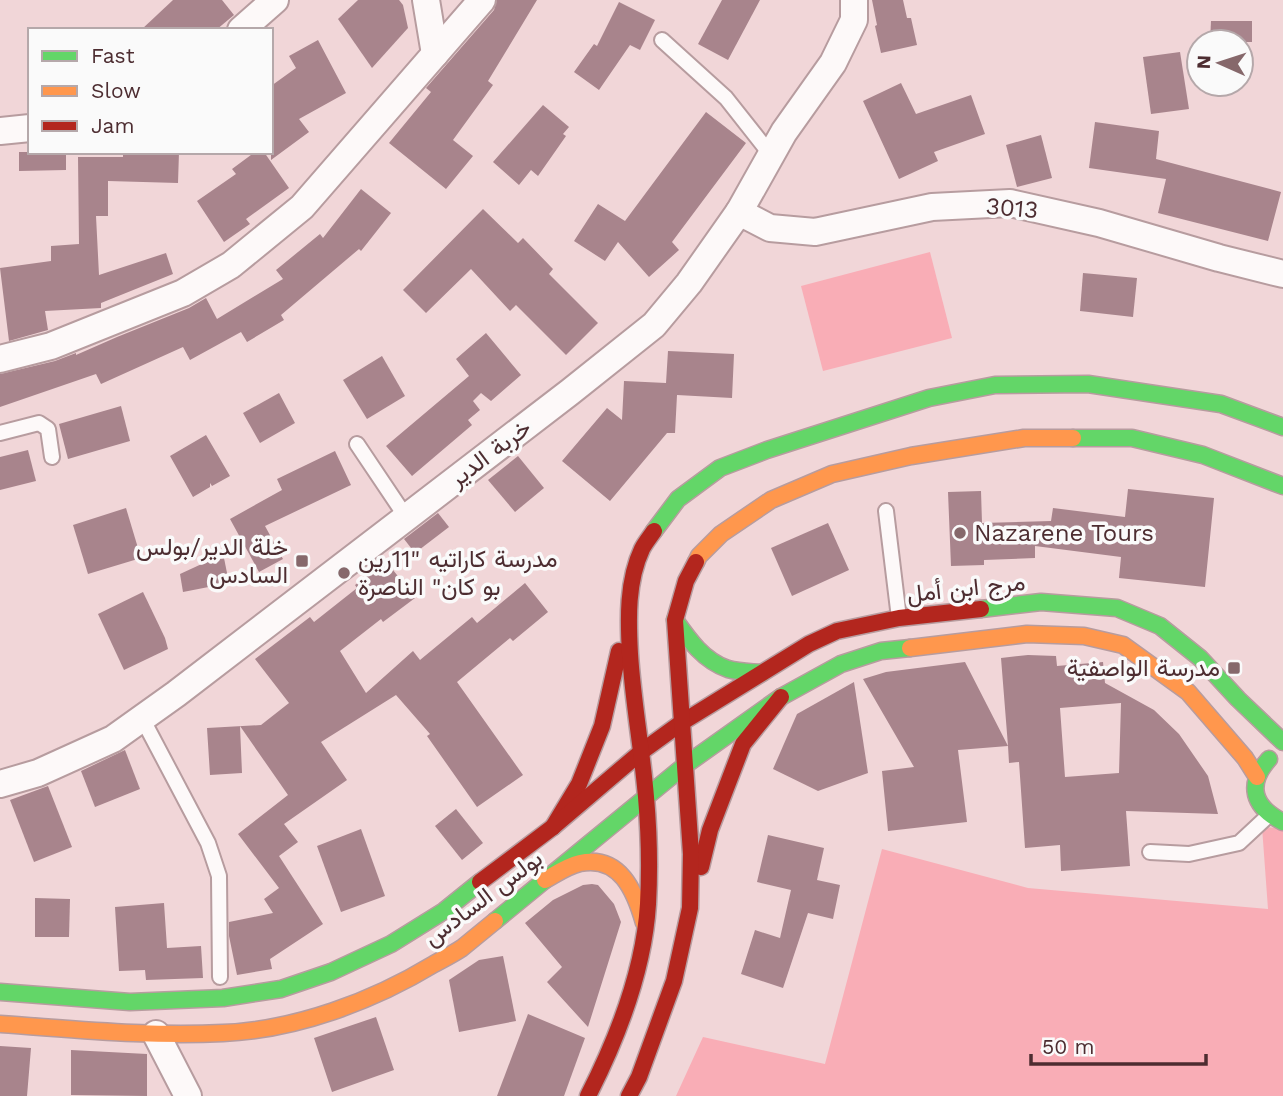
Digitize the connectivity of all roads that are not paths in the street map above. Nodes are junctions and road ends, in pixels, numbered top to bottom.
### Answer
1 (275, 0) edge
2 (426, 0) edge
3 (482, 0) edge
4 (854, 0) edge
5 (243, 28) edge
6 (662, 40) dead end
7 (435, 54) junction
8 (28, 128) edge
9 (0, 131) edge
10 (771, 155) junction
11 (738, 212) junction
12 (1283, 274) edge
13 (0, 359) edge
14 (1283, 428) edge
15 (0, 433) edge
16 (357, 444) dead end
17 (52, 457) dead end
18 (1283, 486) edge
19 (886, 512) dead end
20 (406, 517) junction
21 (628, 618) junction
22 (899, 618) junction
23 (675, 620) junction
24 (762, 673) junction
25 (781, 697) junction
26 (142, 719) junction
27 (681, 723) junction
28 (1283, 741) edge
29 (641, 752) junction
30 (1283, 752) edge
31 (684, 766) junction
32 (1256, 776) junction
33 (0, 784) edge
34 (646, 797) junction
35 (1276, 818) edge
36 (553, 827) junction
37 (1150, 852) dead end
38 (545, 880) junction
39 (681, 944) junction
40 (642, 952) junction
41 (220, 977) dead end
42 (0, 992) edge
43 (0, 1024) edge
44 (156, 1034) junction
45 (188, 1096) edge
46 (589, 1096) edge
47 (629, 1096) edge

1 - 5 street
2 - 7 street
3 - 7 street
4 - 10 street, خربة الدير
6 - 10 lane
7 - 13 street
8 - 9 street
10 - 11 street, خربة الدير
11 - 12 street, 3013
11 - 20 street, خربة الدير
14 - 21 main road
15 - 17 lane
16 - 20 lane
18 - 23 main road
19 - 22 lane
20 - 26 street, خربة الدير
21 - 29 main road
21 - 36 main road
22 - 24 main road, مرج ابن أمل
22 - 28 main road, مرج ابن أمل
23 - 24 main road
23 - 27 main road
24 - 27 main road, مرج ابن أمل
25 - 31 main road
25 - 32 main road
25 - 39 main road
26 - 33 street, خربة الدير
26 - 41 lane
27 - 29 main road, مرج ابن أمل
27 - 31 main road
29 - 34 main road
29 - 36 main road, بولس السادس
30 - 32 main road
31 - 34 main road
31 - 39 main road
32 - 35 main road
34 - 38 main road, بولس السادس
34 - 40 main road
35 - 37 lane
36 - 42 main road, بولس السادس
38 - 40 main road
38 - 44 main road, بولس السادس
39 - 47 main road
40 - 46 main road
43 - 44 main road, بولس السادس
44 - 45 street

